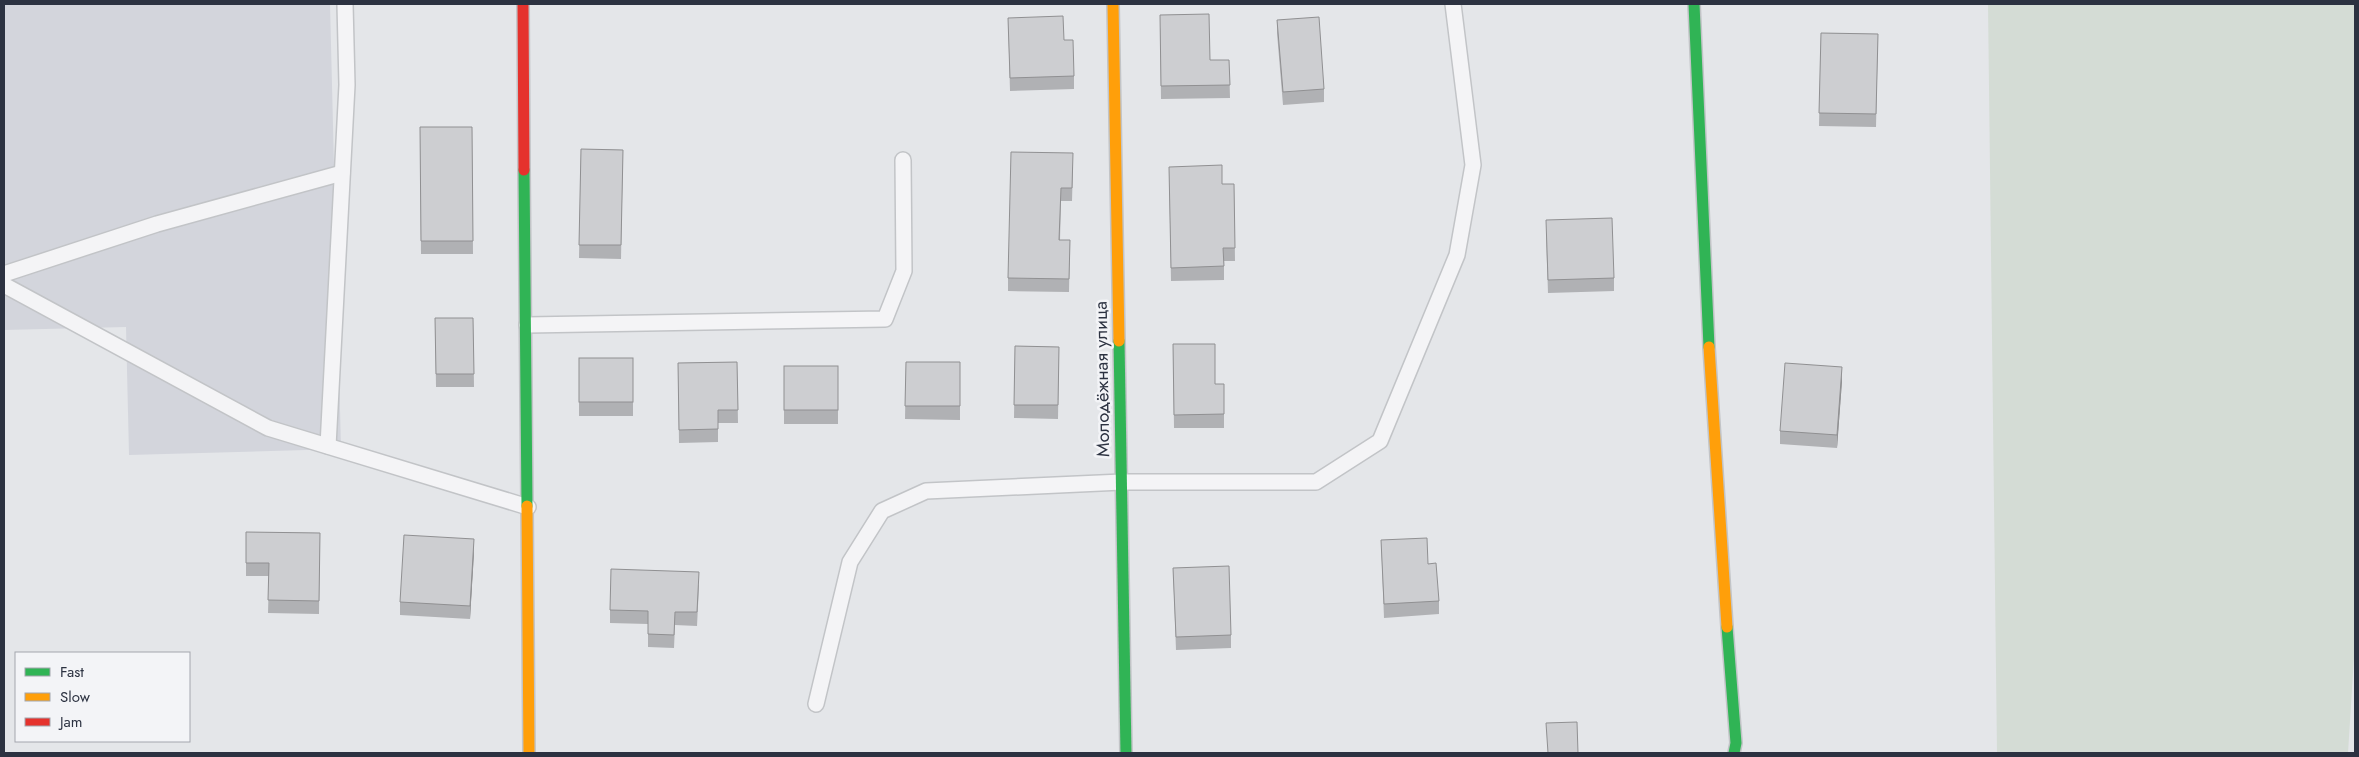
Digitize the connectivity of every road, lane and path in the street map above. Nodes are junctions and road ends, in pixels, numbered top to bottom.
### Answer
1 (345, 4) edge
2 (523, 4) edge
3 (1113, 4) edge
4 (1452, 4) edge
5 (1694, 4) edge
6 (903, 160) dead end
7 (342, 174) junction
8 (4, 274) edge
9 (4, 285) edge
10 (527, 324) junction
11 (328, 446) junction
12 (1122, 482) junction
13 (528, 507) junction
14 (816, 704) dead end
15 (529, 753) edge
16 (1126, 753) edge
17 (1734, 753) edge

1 - 7 lane
2 - 10 street
3 - 12 street, Молодёжная улица
4 - 12 lane
5 - 17 street
6 - 10 lane
7 - 8 lane
7 - 11 lane
9 - 11 lane
10 - 13 street
11 - 13 lane
12 - 14 lane
12 - 16 street, Молодёжная улица
13 - 15 street

